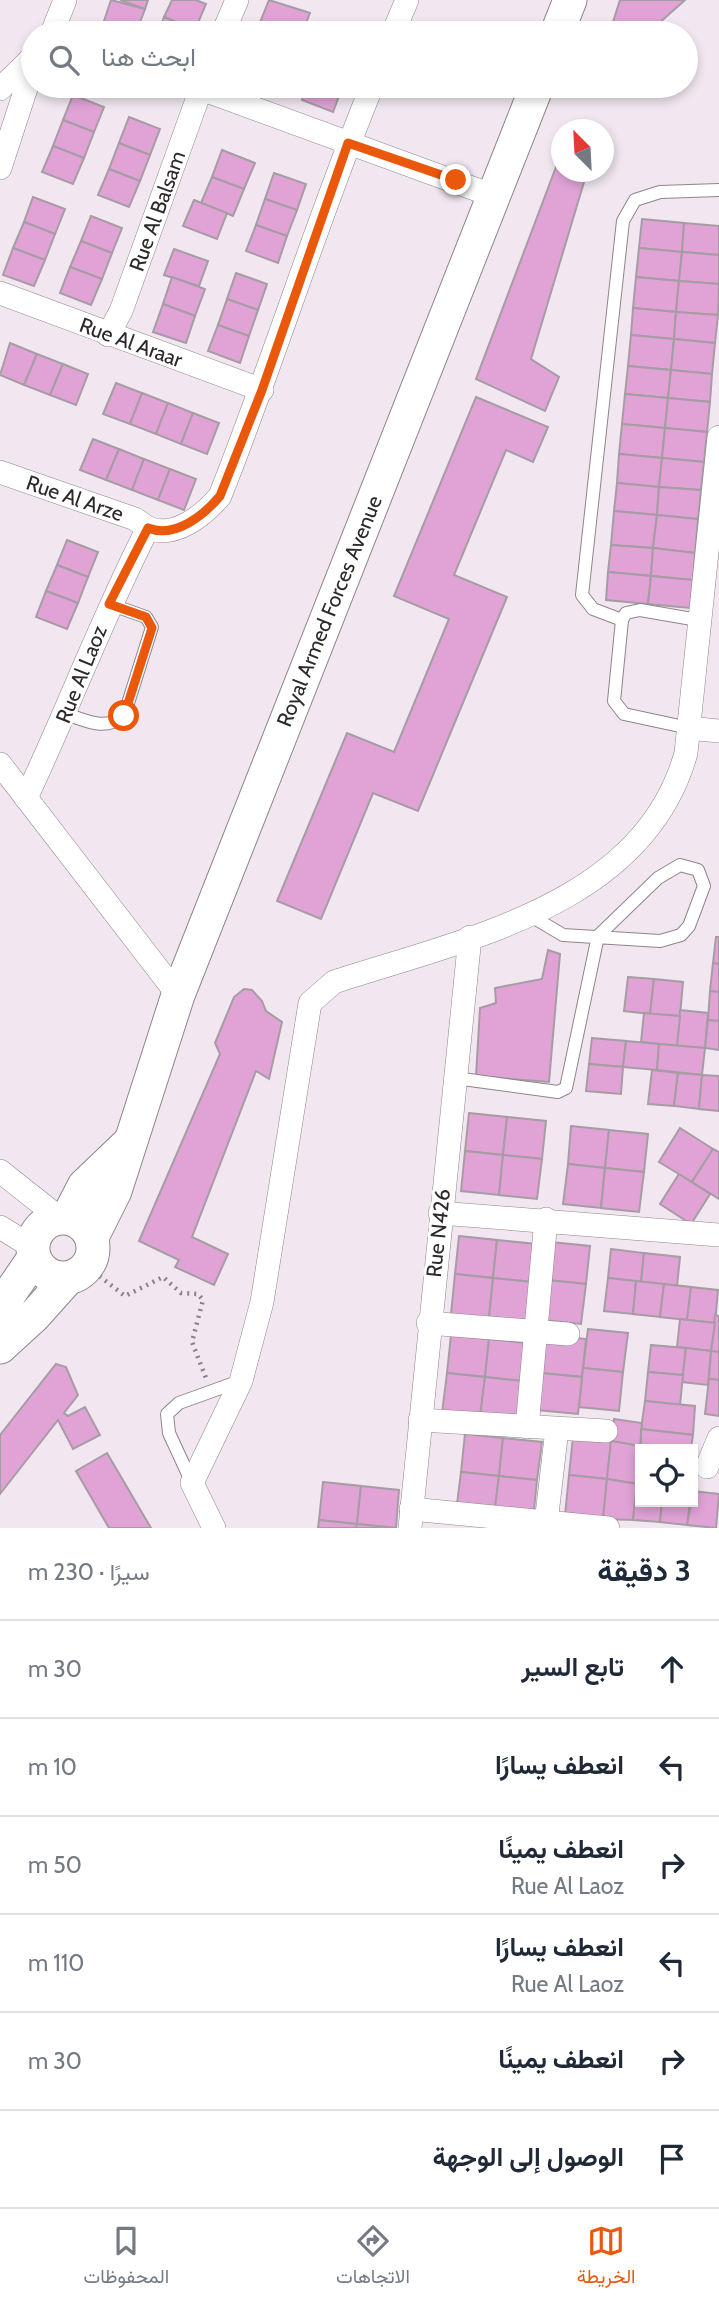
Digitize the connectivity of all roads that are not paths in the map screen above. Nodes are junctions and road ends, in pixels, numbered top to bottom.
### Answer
1 (65, 0) edge
2 (237, 0) edge
3 (407, 0) edge
4 (570, 0) edge
5 (57, 21) edge
6 (228, 21) edge
7 (398, 21) edge
8 (562, 21) edge
9 (21, 69) edge
10 (0, 89) edge
11 (23, 98) edge
12 (194, 98) edge
13 (227, 98) edge
14 (367, 98) edge
15 (532, 98) edge
16 (348, 143) junction
17 (0, 168) edge
18 (719, 190) edge
19 (494, 196) junction
20 (0, 293) edge
21 (108, 335) junction
22 (262, 390) junction
23 (719, 437) edge
24 (0, 472) edge
25 (148, 528) junction
26 (109, 604) junction
27 (622, 620) junction
28 (698, 620) junction
29 (66, 714) junction
30 (689, 728) junction
31 (719, 731) edge
32 (0, 764) edge
33 (26, 798) junction
34 (531, 916) junction
35 (597, 936) junction
36 (470, 937) junction
37 (178, 995) junction
38 (455, 1078) junction
39 (0, 1171) edge
40 (440, 1213) junction
41 (546, 1219) junction
42 (0, 1227) edge
43 (719, 1235) edge
44 (75, 1243) junction
45 (33, 1252) junction
46 (428, 1323) junction
47 (537, 1333) junction
48 (568, 1334) dead end
49 (1, 1346) edge
50 (241, 1381) junction
51 (420, 1420) junction
52 (527, 1427) junction
53 (557, 1429) junction
54 (606, 1430) dead end
55 (719, 1438) edge
56 (707, 1467) dead end
57 (192, 1483) junction
58 (410, 1519) edge
59 (545, 1523) junction
60 (214, 1528) edge
61 (608, 1528) edge

1 - 5 street
2 - 6 street
3 - 7 street
4 - 8 main road
9 - 10 street
11 - 17 street
12 - 21 street, Rue Al Balsam
13 - 16 street
14 - 16 street
15 - 19 main road, Royal Armed Forces Avenue
16 - 19 street
16 - 22 street
18 - 27 lane
19 - 37 main road, Royal Armed Forces Avenue
20 - 21 street, Rue Al Araar
21 - 22 street, Rue Al Araar
22 - 25 street
23 - 28 street
24 - 25 street, Rue Al Arze
25 - 26 street, Rue Al Laoz
26 - 29 street, Rue Al Laoz
26 - 29 lane
27 - 28 lane
27 - 30 lane
28 - 30 street
29 - 33 street, Rue Al Laoz
30 - 31 street
30 - 34 street
32 - 33 street
33 - 37 street
34 - 35 lane
34 - 36 street
35 - 35 lane
35 - 38 lane
36 - 38 street, Rue N426
36 - 50 street
37 - 44 main road, Royal Armed Forces Avenue
38 - 40 street, Rue N426
39 - 44 street
40 - 41 street
40 - 46 street, Rue N426
41 - 43 street
41 - 47 street
42 - 45 street
44 - 45 main road, Royal Armed Forces Avenue
44 - 45 main road
44 - 49 main road, Royal Armed Forces Avenue
45 - 49 main road, Royal Armed Forces Avenue
46 - 47 street
46 - 51 street, Rue N426
47 - 48 street
47 - 52 street
50 - 57 street
50 - 57 lane
51 - 52 street
51 - 58 street, Rue N426
52 - 53 street
53 - 54 street
53 - 59 street
55 - 56 street
57 - 60 street
58 - 59 street
59 - 61 street

